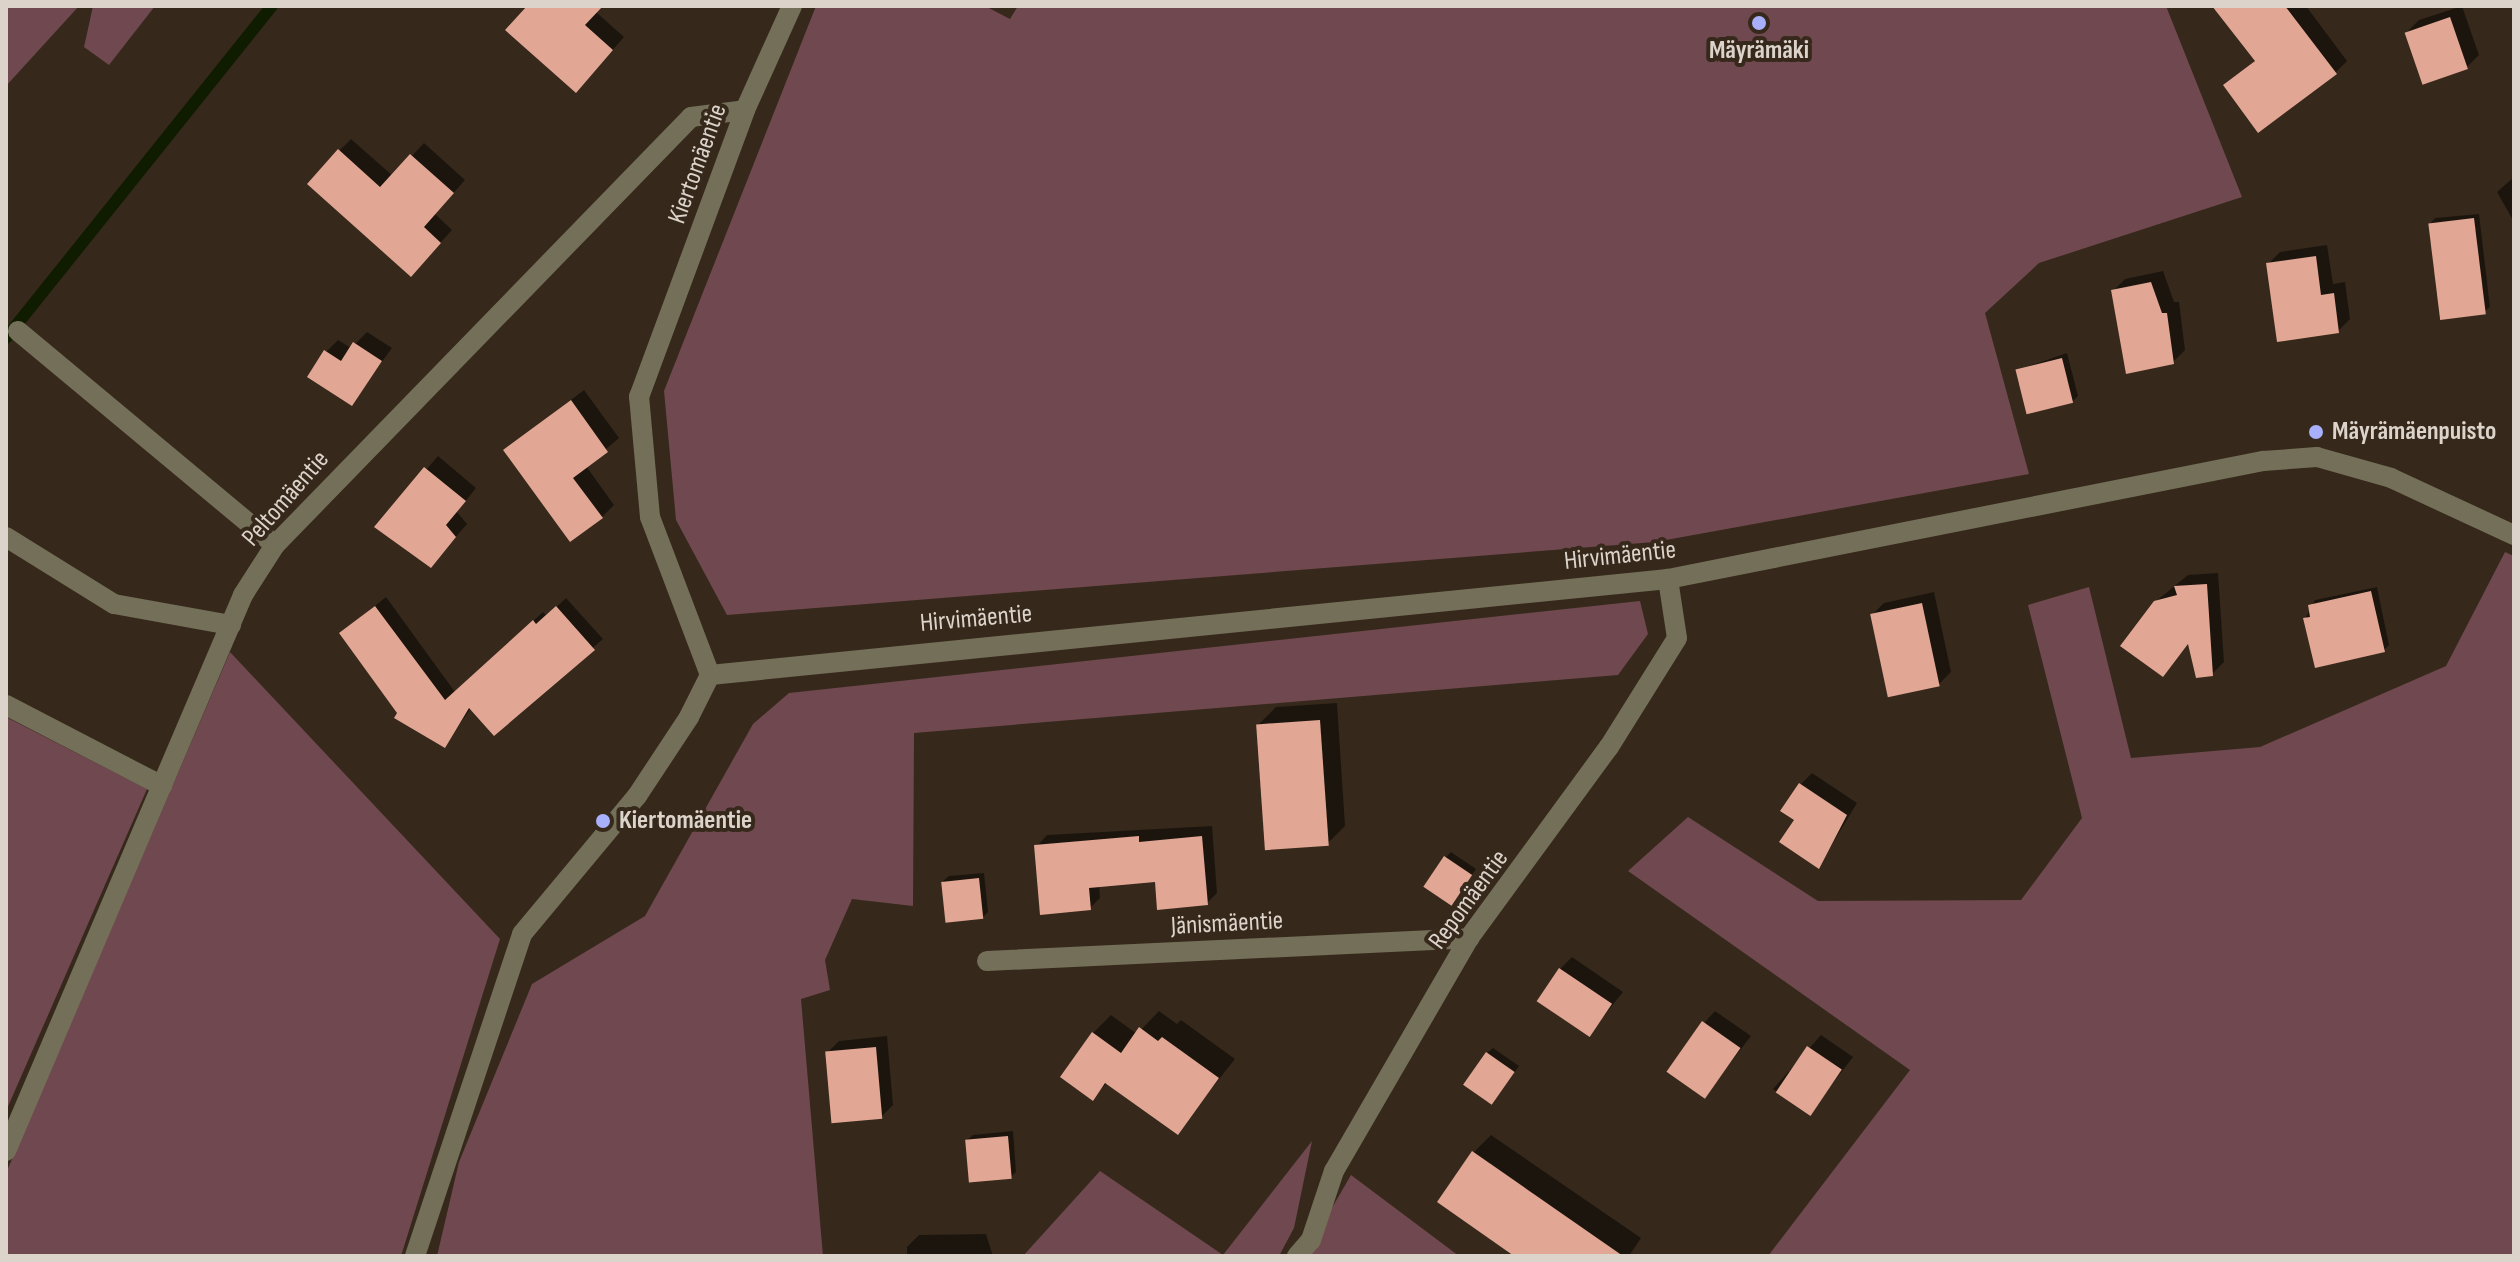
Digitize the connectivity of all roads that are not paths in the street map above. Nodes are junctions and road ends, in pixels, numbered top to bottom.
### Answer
1 (792, 6) edge
2 (745, 110) junction
3 (18, 331) dead end
4 (2514, 535) edge
5 (6, 537) edge
6 (275, 545) junction
7 (1668, 579) junction
8 (231, 625) junction
9 (710, 675) junction
10 (6, 705) edge
11 (162, 786) junction
12 (1469, 938) junction
13 (987, 961) dead end
14 (7, 1147) edge
15 (415, 1256) edge
16 (1297, 1256) edge

1 - 2 street, Kiertomäentie
2 - 6 street, Peltomäentie
2 - 9 street, Kiertomäentie
3 - 6 street
4 - 7 street, Hirvimäentie
5 - 8 street
6 - 8 street, Peltomäentie
7 - 9 street, Hirvimäentie
7 - 12 street, Repomäentie
8 - 11 street, Peltomäentie
9 - 15 street
10 - 11 street
11 - 14 street, Peltomäentie
12 - 13 street, Jänismäentie
12 - 16 street, Repomäentie

